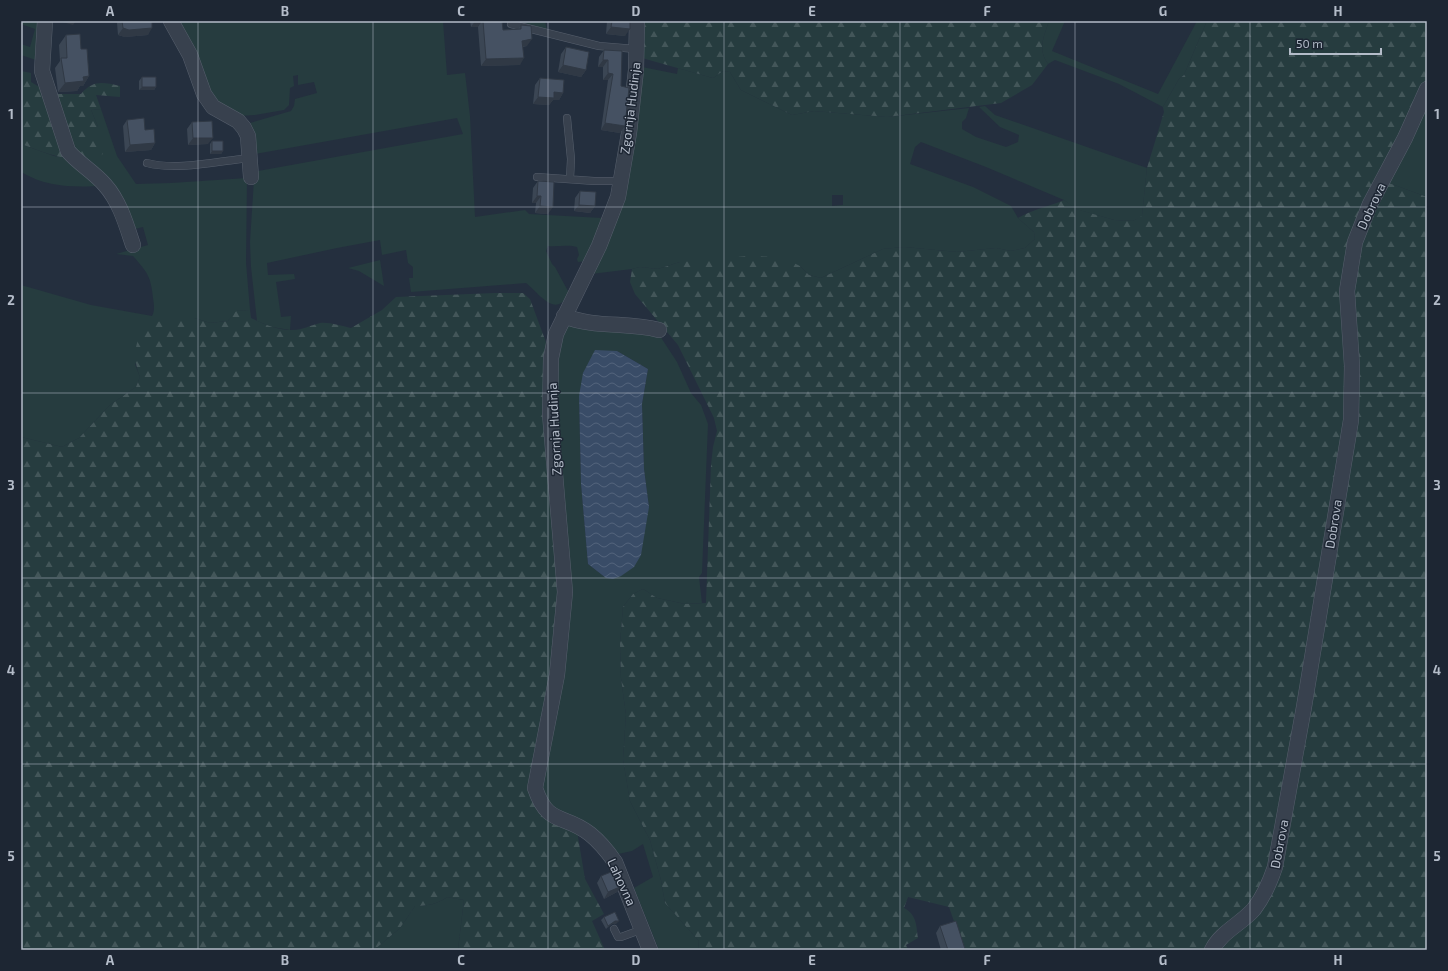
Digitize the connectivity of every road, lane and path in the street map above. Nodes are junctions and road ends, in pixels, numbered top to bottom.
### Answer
1 (46, 21) edge
2 (171, 21) edge
3 (637, 21) edge
4 (511, 24) dead end
5 (636, 49) junction
6 (1427, 89) edge
7 (567, 118) dead end
8 (250, 158) junction
9 (147, 163) dead end
10 (251, 177) dead end
11 (537, 177) dead end
12 (570, 179) junction
13 (621, 181) junction
14 (133, 244) dead end
15 (564, 316) junction
16 (659, 330) dead end
17 (577, 826) joint
18 (614, 929) dead end
19 (643, 929) junction
20 (650, 950) edge
21 (1212, 950) edge

1 - 14 street
2 - 8 street
3 - 5 street, Zgornja Hudinja
4 - 5 lane
5 - 13 street, Zgornja Hudinja
6 - 21 street, Dobrova
7 - 12 lane
8 - 9 lane
8 - 10 street
11 - 12 lane
12 - 13 lane
13 - 15 street, Zgornja Hudinja
15 - 16 street
15 - 17 street, Zgornja Hudinja
17 - 19 street, Lahovna
18 - 19 lane
19 - 20 street, Lahovna

